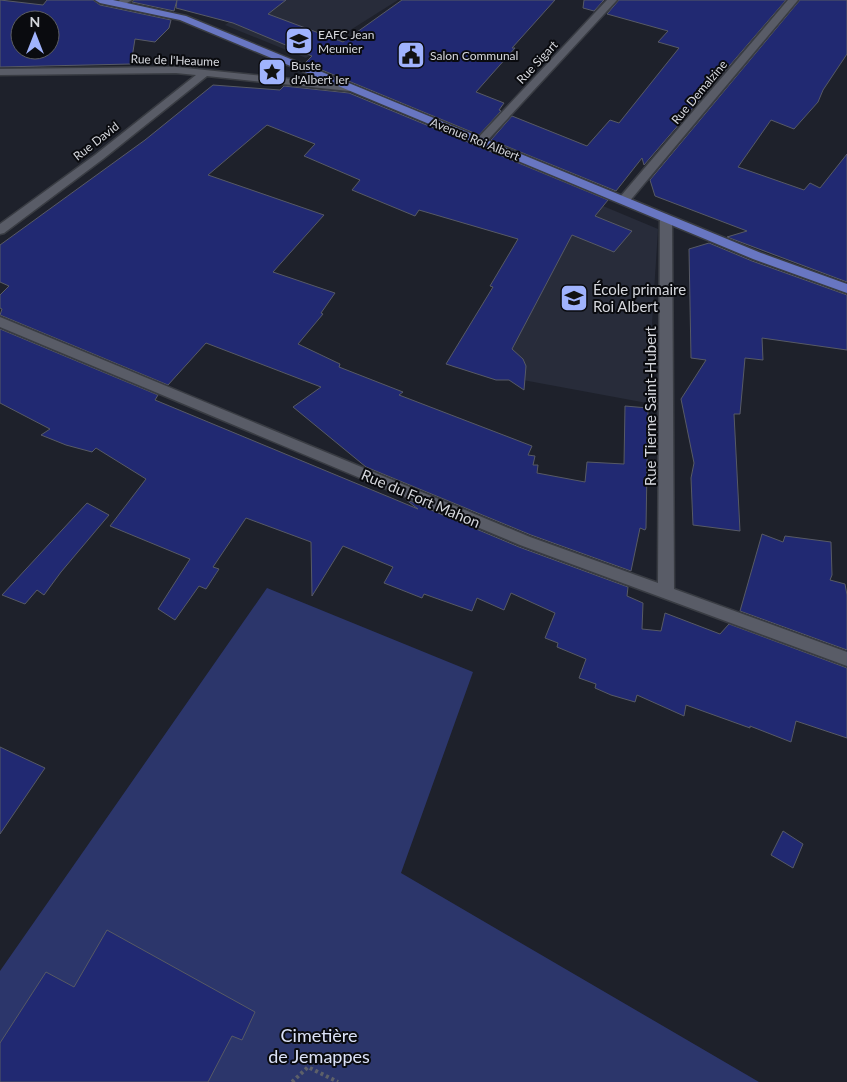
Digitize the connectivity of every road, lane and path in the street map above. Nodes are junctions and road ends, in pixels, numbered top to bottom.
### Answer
1 (100, 0) edge
2 (612, 0) edge
3 (793, 0) edge
4 (124, 2) edge
5 (0, 72) edge
6 (206, 72) junction
7 (349, 88) junction
8 (481, 141) junction
9 (624, 200) junction
10 (666, 218) junction
11 (0, 230) edge
12 (847, 289) edge
13 (0, 322) edge
14 (666, 594) junction
15 (847, 659) edge
16 (292, 1082) edge
17 (338, 1082) edge

1 - 4 main road, Avenue Roi Albert
2 - 8 street, Rue Sigart
3 - 9 street, Rue Demalzine
4 - 7 main road, Avenue Roi Albert
5 - 6 street, Rue de l'Heaume
6 - 7 street, Rue de l'Heaume
6 - 11 street, Rue David
7 - 8 main road, Avenue Roi Albert
8 - 9 main road, Avenue Roi Albert
9 - 10 main road, Avenue Roi Albert
10 - 12 main road, Avenue Roi Albert
10 - 14 street, Rue Tierne Saint-Hubert
13 - 14 street, Rue du Fort Mahon
14 - 15 street, Rue du Fort Mahon
16 - 17 path

